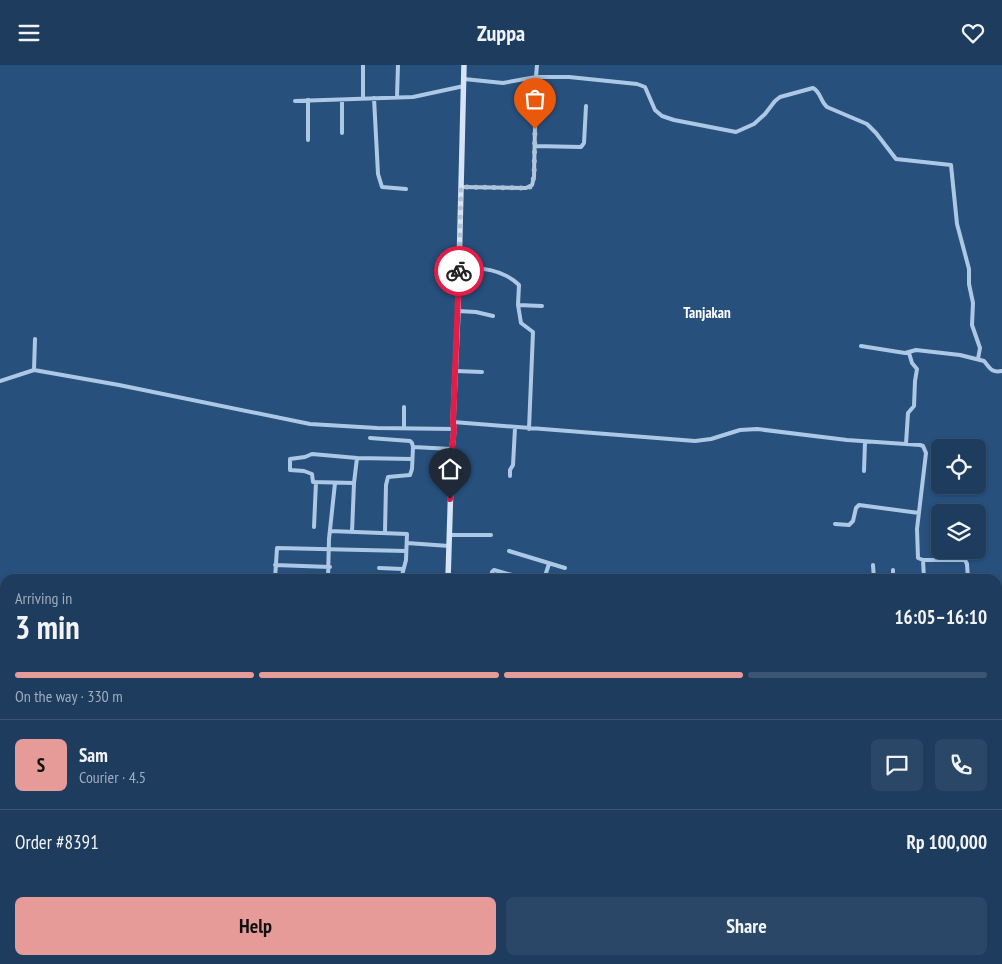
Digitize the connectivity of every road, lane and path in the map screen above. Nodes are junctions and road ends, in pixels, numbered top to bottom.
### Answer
1 (363, 65) edge
2 (398, 65) edge
3 (464, 65) edge
4 (537, 65) edge
5 (536, 77) junction
6 (464, 82) junction
7 (374, 97) junction
8 (397, 97) junction
9 (363, 98) junction
10 (308, 100) junction
11 (342, 100) junction
12 (295, 101) dead end
13 (586, 106) dead end
14 (342, 133) dead end
15 (308, 140) dead end
16 (535, 146) junction
17 (461, 187) junction
18 (406, 189) dead end
19 (459, 268) junction
20 (518, 305) junction
21 (542, 306) dead end
22 (458, 311) junction
23 (493, 316) dead end
24 (35, 339) dead end
25 (861, 345) dead end
26 (909, 353) junction
27 (978, 359) junction
28 (34, 371) junction
29 (456, 371) junction
30 (1002, 371) edge
31 (482, 372) dead end
32 (0, 381) edge
33 (404, 407) dead end
34 (454, 426) junction
35 (404, 428) junction
36 (515, 428) junction
37 (529, 429) junction
38 (370, 438) dead end
39 (865, 442) junction
40 (906, 444) junction
41 (413, 447) junction
42 (452, 449) junction
43 (356, 458) junction
44 (412, 459) junction
45 (864, 471) dead end
46 (510, 476) dead end
47 (316, 482) junction
48 (335, 483) junction
49 (354, 483) junction
50 (919, 513) junction
51 (835, 524) dead end
52 (314, 527) dead end
53 (330, 531) junction
54 (352, 532) junction
55 (385, 532) junction
56 (450, 535) junction
57 (491, 535) dead end
58 (407, 543) junction
59 (449, 545) junction
60 (329, 550) junction
61 (406, 551) junction
62 (509, 551) dead end
63 (923, 560) junction
64 (549, 563) junction
65 (275, 565) junction
66 (873, 565) dead end
67 (330, 567) junction
68 (565, 568) dead end
69 (379, 569) dead end
70 (404, 569) junction
71 (893, 570) dead end
72 (275, 574) edge
73 (329, 574) edge
74 (402, 574) edge
75 (448, 574) edge
76 (491, 574) edge
77 (508, 574) edge
78 (546, 574) edge
79 (874, 574) edge
80 (893, 574) edge
81 (924, 574) edge
82 (968, 574) edge

1 - 9 street
2 - 8 street
3 - 6 main road
4 - 5 street
5 - 6 street
5 - 16 street
5 - 27 street
6 - 8 street
6 - 17 main road
7 - 8 street
7 - 9 street
7 - 18 street
9 - 11 street
10 - 11 street
10 - 12 street
10 - 15 street
11 - 14 street
13 - 16 street
16 - 17 street
17 - 19 main road
19 - 20 street
19 - 22 main road
20 - 21 street
20 - 37 street
22 - 23 street
22 - 29 main road
24 - 28 street
25 - 26 street
26 - 27 street
26 - 40 street
27 - 30 street
28 - 32 street
28 - 35 street
29 - 31 street
29 - 34 main road
33 - 35 street
34 - 35 street
34 - 36 street
34 - 42 main road
36 - 37 street
36 - 46 street
37 - 39 street
38 - 41 street
39 - 40 street
39 - 45 street
40 - 50 street
41 - 42 street
41 - 44 street
42 - 56 main road
43 - 44 street
43 - 47 street
43 - 49 street
44 - 55 street
47 - 48 street
47 - 52 street
48 - 49 street
48 - 53 street
49 - 54 street
50 - 51 street
50 - 63 street
53 - 54 street
53 - 60 street
54 - 55 street
55 - 58 street
56 - 57 street
56 - 59 main road
58 - 59 street
58 - 61 street
59 - 75 main road
60 - 61 street
60 - 65 street
60 - 67 street
61 - 70 street
62 - 64 street
63 - 81 street
63 - 82 street
64 - 68 street
64 - 78 street
65 - 67 street
65 - 72 street
66 - 79 street
67 - 73 street
69 - 70 street
70 - 74 street
71 - 80 street
76 - 77 street

